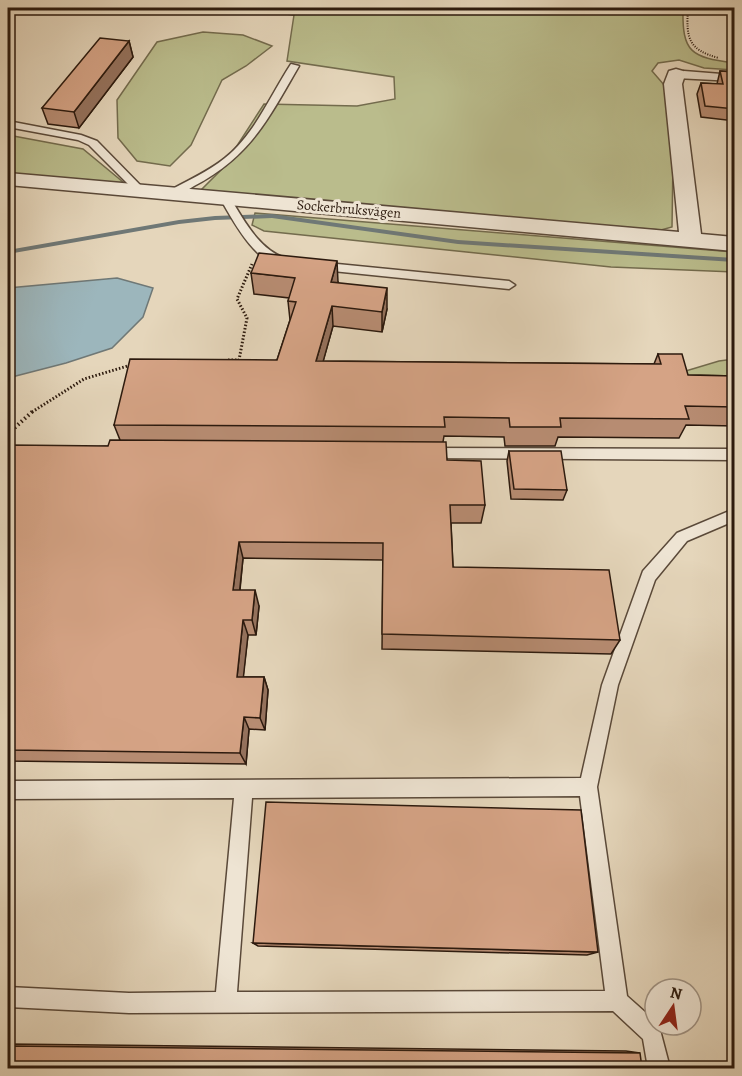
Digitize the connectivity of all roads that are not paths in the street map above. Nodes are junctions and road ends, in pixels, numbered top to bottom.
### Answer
1 (294, 66) dead end
2 (676, 75) joint
3 (735, 78) edge
4 (8, 124) edge
5 (8, 178) edge
6 (140, 190) junction
7 (173, 193) junction
8 (228, 203) junction
9 (692, 240) junction
10 (735, 244) edge
11 (509, 285) dead end
12 (413, 453) edge
13 (735, 455) edge
14 (735, 515) edge
15 (588, 787) junction
16 (244, 789) junction
17 (8, 790) edge
18 (8, 997) edge
19 (617, 1001) junction
20 (226, 1002) junction
21 (659, 1068) edge

1 - 7 lane
2 - 3 lane
2 - 9 street
4 - 6 lane
5 - 6 street, Sockerbruksvägen
6 - 7 street, Sockerbruksvägen
7 - 8 street, Sockerbruksvägen
8 - 9 street, Sockerbruksvägen
8 - 11 lane
9 - 10 street, Sockerbruksvägen
12 - 13 lane
14 - 15 lane
15 - 16 lane
15 - 19 lane
16 - 17 lane
16 - 20 lane
18 - 20 lane
19 - 20 lane
19 - 21 lane

